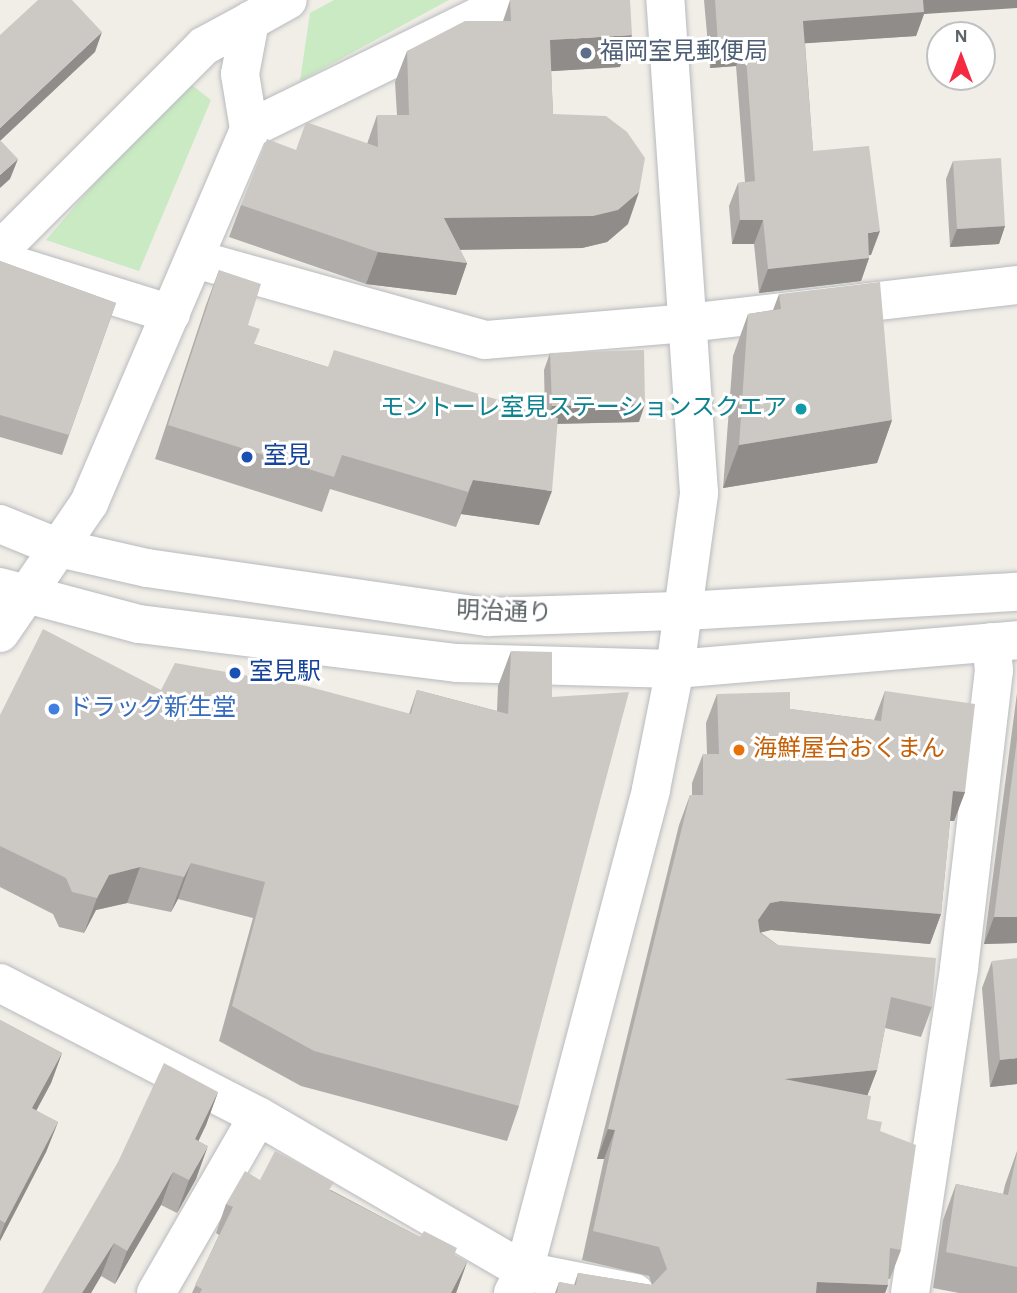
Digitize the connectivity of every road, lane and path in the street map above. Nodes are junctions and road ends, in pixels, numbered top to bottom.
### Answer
1 (288, 0) edge
2 (512, 0) edge
3 (666, 0) edge
4 (250, 22) junction
5 (249, 129) junction
6 (0, 250) edge
7 (195, 259) junction
8 (0, 261) edge
9 (1017, 285) edge
10 (172, 314) junction
11 (688, 323) junction
12 (0, 524) edge
13 (59, 548) junction
14 (14, 592) edge
15 (1017, 592) edge
16 (684, 611) junction
17 (0, 633) edge
18 (1004, 641) edge
19 (675, 669) junction
20 (918, 964) edge
21 (976, 966) junction
22 (0, 984) edge
23 (258, 1116) junction
24 (518, 1282) edge
25 (156, 1293) edge
26 (635, 1293) edge
27 (910, 1293) edge

1 - 4 street
2 - 5 street
3 - 11 street
4 - 5 street
4 - 6 street
5 - 7 street
7 - 10 street
7 - 11 street
8 - 10 street
9 - 11 street
10 - 13 street
11 - 16 street
12 - 13 street, 明治通り
13 - 14 street
13 - 16 street, 明治通り
14 - 17 street
14 - 19 street, 明治通り
15 - 16 street, 明治通り
16 - 19 street
18 - 19 street, 明治通り
18 - 21 street
19 - 24 street
20 - 21 street
21 - 27 street
22 - 23 street
23 - 24 street
23 - 25 street
24 - 26 street

